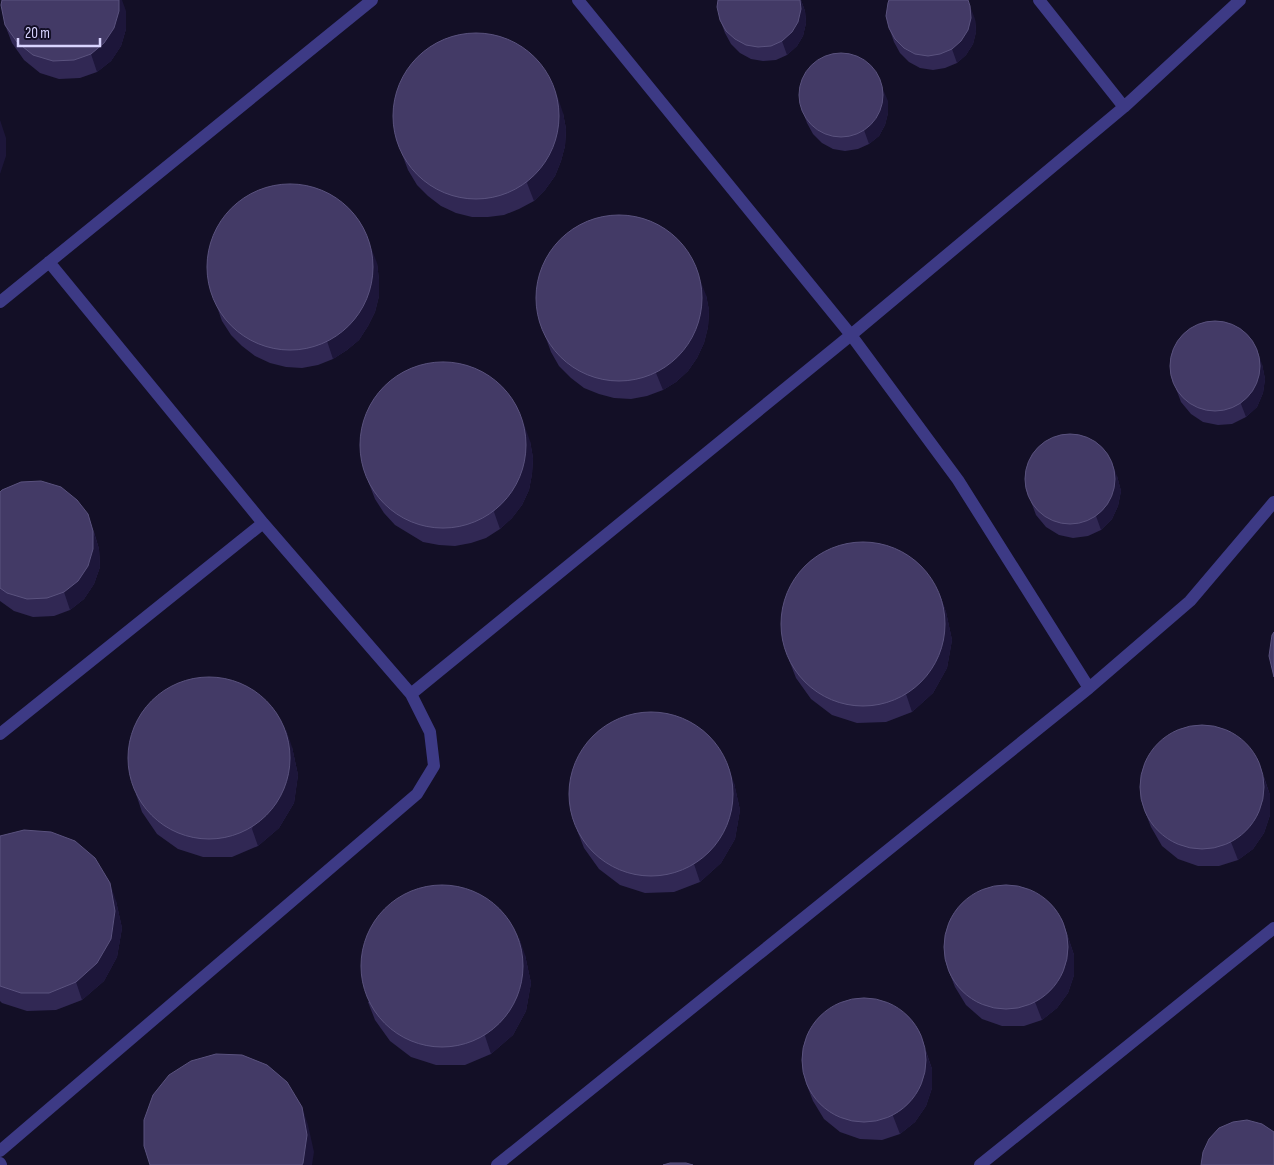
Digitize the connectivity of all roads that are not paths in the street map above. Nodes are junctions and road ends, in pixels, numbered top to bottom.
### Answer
1 (372, 0) edge
2 (578, 0) edge
3 (1039, 0) edge
4 (1240, 0) edge
5 (1124, 107) junction
6 (49, 262) junction
7 (0, 302) edge
8 (850, 335) junction
9 (1274, 502) edge
10 (263, 523) junction
11 (1089, 688) junction
12 (411, 694) junction
13 (0, 734) edge
14 (1274, 928) edge
15 (0, 1151) edge
16 (497, 1165) edge
17 (980, 1165) edge

1 - 6 street
2 - 8 street
3 - 5 street
4 - 5 street
5 - 8 street
6 - 7 street
6 - 10 street
8 - 11 street
8 - 12 street
9 - 11 street
10 - 12 street
10 - 13 street
11 - 16 street
12 - 15 street
14 - 17 street

